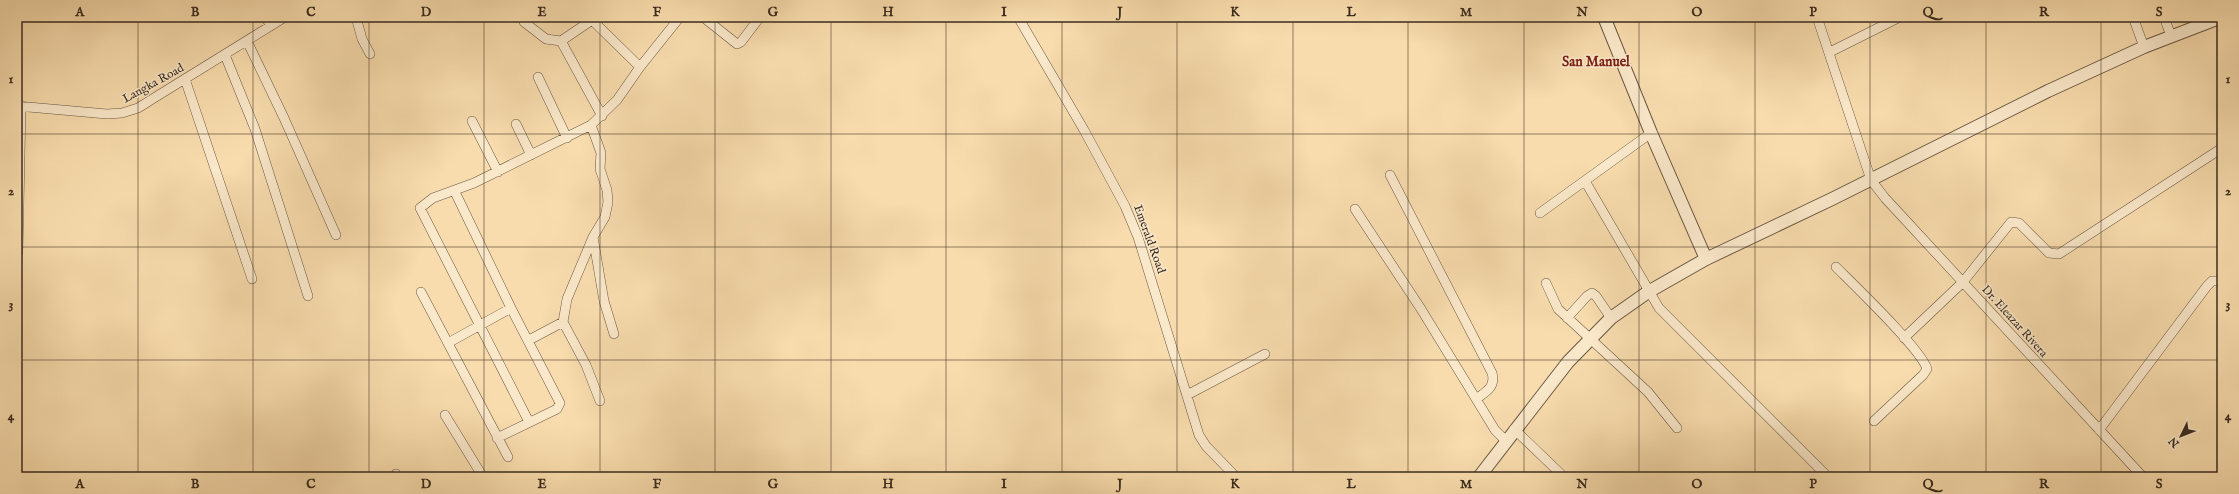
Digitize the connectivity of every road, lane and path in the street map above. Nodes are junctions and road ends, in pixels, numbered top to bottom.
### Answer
1 (264, 17) edge
2 (285, 17) edge
3 (356, 17) edge
4 (680, 17) edge
5 (703, 17) edge
6 (760, 17) edge
7 (1018, 17) edge
8 (1604, 17) edge
9 (1817, 17) edge
10 (1900, 17) edge
11 (2133, 17) edge
12 (2164, 17) edge
13 (2222, 17) edge
14 (591, 18) edge
15 (524, 22) dead end
16 (272, 25) junction
17 (2171, 36) junction
18 (247, 41) junction
19 (561, 42) junction
20 (2144, 47) junction
21 (1830, 52) junction
22 (370, 54) dead end
23 (225, 55) junction
24 (640, 67) junction
25 (538, 77) dead end
26 (185, 79) junction
27 (19, 106) edge
28 (602, 116) junction
29 (472, 121) dead end
30 (516, 124) dead end
31 (591, 125) junction
32 (1651, 132) junction
33 (567, 138) junction
34 (2222, 148) edge
35 (531, 156) junction
36 (498, 172) junction
37 (1390, 175) dead end
38 (1871, 180) junction
39 (1585, 181) junction
40 (455, 192) junction
41 (1355, 209) dead end
42 (1540, 213) dead end
43 (336, 235) dead end
44 (593, 236) junction
45 (18, 252) dead end
46 (1706, 259) junction
47 (1836, 267) dead end
48 (252, 279) dead end
49 (2222, 281) edge
50 (1546, 282) dead end
51 (1963, 282) junction
52 (420, 292) dead end
53 (1648, 292) junction
54 (308, 296) dead end
55 (511, 308) junction
56 (1567, 318) junction
57 (1611, 318) junction
58 (563, 322) junction
59 (481, 326) junction
60 (614, 334) dead end
61 (1904, 338) junction
62 (1590, 339) junction
63 (529, 340) junction
64 (448, 343) junction
65 (1266, 354) dead end
66 (1187, 395) junction
67 (1476, 399) junction
68 (600, 401) dead end
69 (444, 415) dead end
70 (1874, 421) dead end
71 (529, 422) junction
72 (1677, 428) dead end
73 (1514, 429) junction
74 (2100, 430) junction
75 (497, 438) junction
76 (1506, 441) junction
77 (508, 457) dead end
78 (482, 477) edge
79 (1236, 477) edge
80 (1479, 477) edge
81 (1564, 477) edge
82 (1828, 477) edge
83 (2143, 477) edge

1 - 16 street
2 - 16 street, Langka Road
3 - 22 street
4 - 24 street
5 - 6 street
7 - 66 street, Emerald Road
8 - 32 street
9 - 21 street, Dr. Eleazar Rivera
10 - 21 street
11 - 20 street
12 - 17 street
13 - 17 street
14 - 19 street
14 - 24 street
15 - 19 street
16 - 18 street, Langka Road
17 - 20 street
18 - 23 street, Langka Road
18 - 43 street
19 - 28 street
20 - 38 street
21 - 38 street, Dr. Eleazar Rivera
23 - 26 street, Langka Road
23 - 54 street
24 - 28 street
25 - 33 street
26 - 27 street, Langka Road
26 - 48 street
27 - 45 street
28 - 31 street
29 - 36 street
30 - 35 street
31 - 33 street
31 - 44 street
32 - 39 street
32 - 46 street
33 - 35 street
34 - 51 street
35 - 36 street
36 - 40 street
37 - 67 street
38 - 46 street
38 - 51 street, Dr. Eleazar Rivera
39 - 42 street
39 - 53 street
40 - 55 street
40 - 59 street
41 - 67 street
44 - 58 street
44 - 60 street
46 - 53 street
47 - 61 street
49 - 74 street
50 - 56 street
51 - 61 street
51 - 74 street, Dr. Eleazar Rivera
52 - 64 street
53 - 57 street
53 - 82 street
55 - 59 street
55 - 63 street
56 - 57 street
56 - 62 street
57 - 62 street
58 - 63 street
58 - 68 street
59 - 64 street
59 - 71 street
61 - 70 street
62 - 72 street
62 - 73 street
63 - 71 street
64 - 75 street
65 - 66 street
66 - 79 street, Emerald Road
67 - 76 street
69 - 78 street
71 - 75 street
73 - 76 street
73 - 81 street
74 - 83 street, Dr. Eleazar Rivera
75 - 77 street
76 - 80 street

